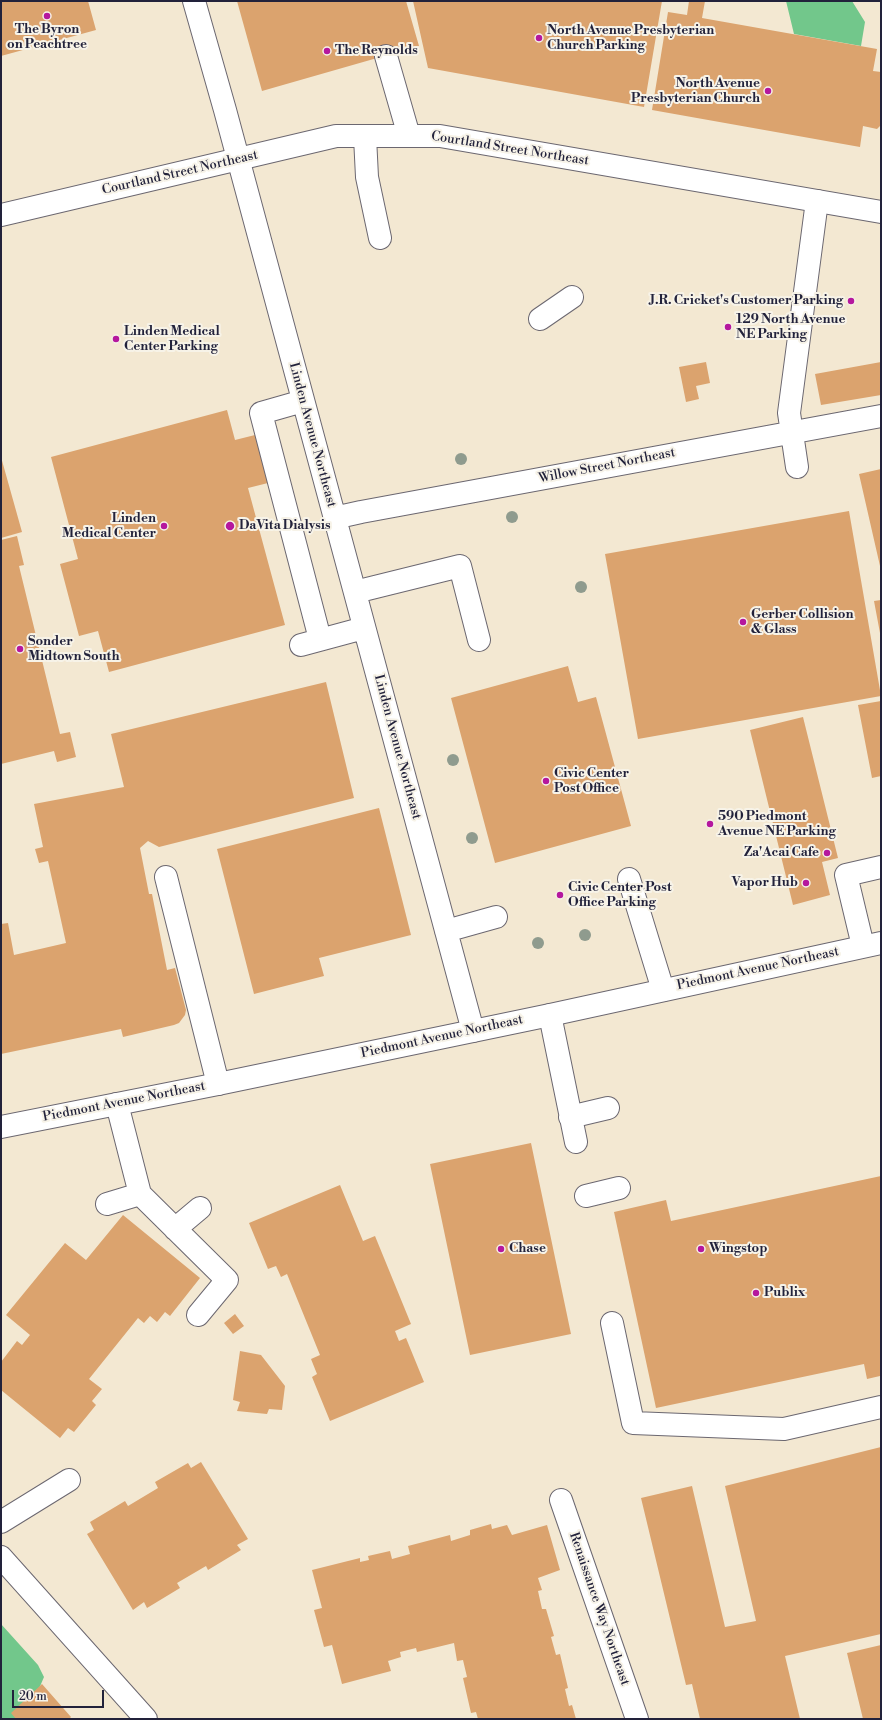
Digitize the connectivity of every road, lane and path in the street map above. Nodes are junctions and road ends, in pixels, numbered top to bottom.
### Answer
1 (194, 1) edge
2 (386, 56) dead end
3 (365, 136) junction
4 (409, 136) junction
5 (237, 160) junction
6 (817, 201) junction
7 (881, 212) edge
8 (1, 215) edge
9 (380, 238) dead end
10 (572, 297) dead end
11 (540, 319) dead end
12 (303, 401) junction
13 (881, 416) edge
14 (791, 433) junction
15 (797, 467) dead end
16 (334, 518) junction
17 (355, 592) junction
18 (364, 628) junction
19 (479, 640) dead end
20 (881, 867) edge
21 (166, 877) dead end
22 (629, 879) dead end
23 (496, 916) dead end
24 (446, 931) junction
25 (872, 944) edge
26 (663, 990) junction
27 (550, 1015) junction
28 (473, 1030) junction
29 (218, 1084) junction
30 (117, 1104) junction
31 (608, 1108) dead end
32 (570, 1116) junction
33 (1, 1127) edge
34 (576, 1142) dead end
35 (619, 1188) dead end
36 (140, 1194) junction
37 (586, 1196) dead end
38 (107, 1204) dead end
39 (200, 1208) dead end
40 (175, 1229) junction
41 (198, 1315) dead end
42 (612, 1323) dead end
43 (881, 1407) edge
44 (69, 1480) dead end
45 (561, 1500) dead end
46 (1, 1522) edge
47 (1, 1557) edge
48 (146, 1719) edge
49 (638, 1719) edge

1 - 5 street, Linden Avenue Northeast
2 - 4 street
3 - 4 street, Courtland Street Northeast
3 - 5 street, Courtland Street Northeast
3 - 9 street
4 - 6 street, Courtland Street Northeast
5 - 8 street, Courtland Street Northeast
5 - 12 street, Linden Avenue Northeast
6 - 7 street, Courtland Street Northeast
6 - 14 street
10 - 11 street
12 - 16 street, Linden Avenue Northeast
12 - 18 street
13 - 14 street, Willow Street Northeast
14 - 15 street
14 - 16 street, Willow Street Northeast
16 - 17 street, Linden Avenue Northeast
17 - 18 street, Linden Avenue Northeast
17 - 19 street
18 - 24 street, Linden Avenue Northeast
20 - 25 street
21 - 29 street
22 - 26 street
23 - 24 street
24 - 28 street, Linden Avenue Northeast
25 - 26 street, Piedmont Avenue Northeast
26 - 27 street, Piedmont Avenue Northeast
27 - 28 street, Piedmont Avenue Northeast
27 - 32 street
28 - 29 street, Piedmont Avenue Northeast
29 - 30 street, Piedmont Avenue Northeast
30 - 33 street, Piedmont Avenue Northeast
30 - 36 street
31 - 32 street
32 - 34 street
35 - 37 street
36 - 38 street
36 - 40 street
39 - 40 street
40 - 41 street
42 - 43 street
44 - 46 street
45 - 49 street, Renaissance Way Northeast
47 - 48 street

